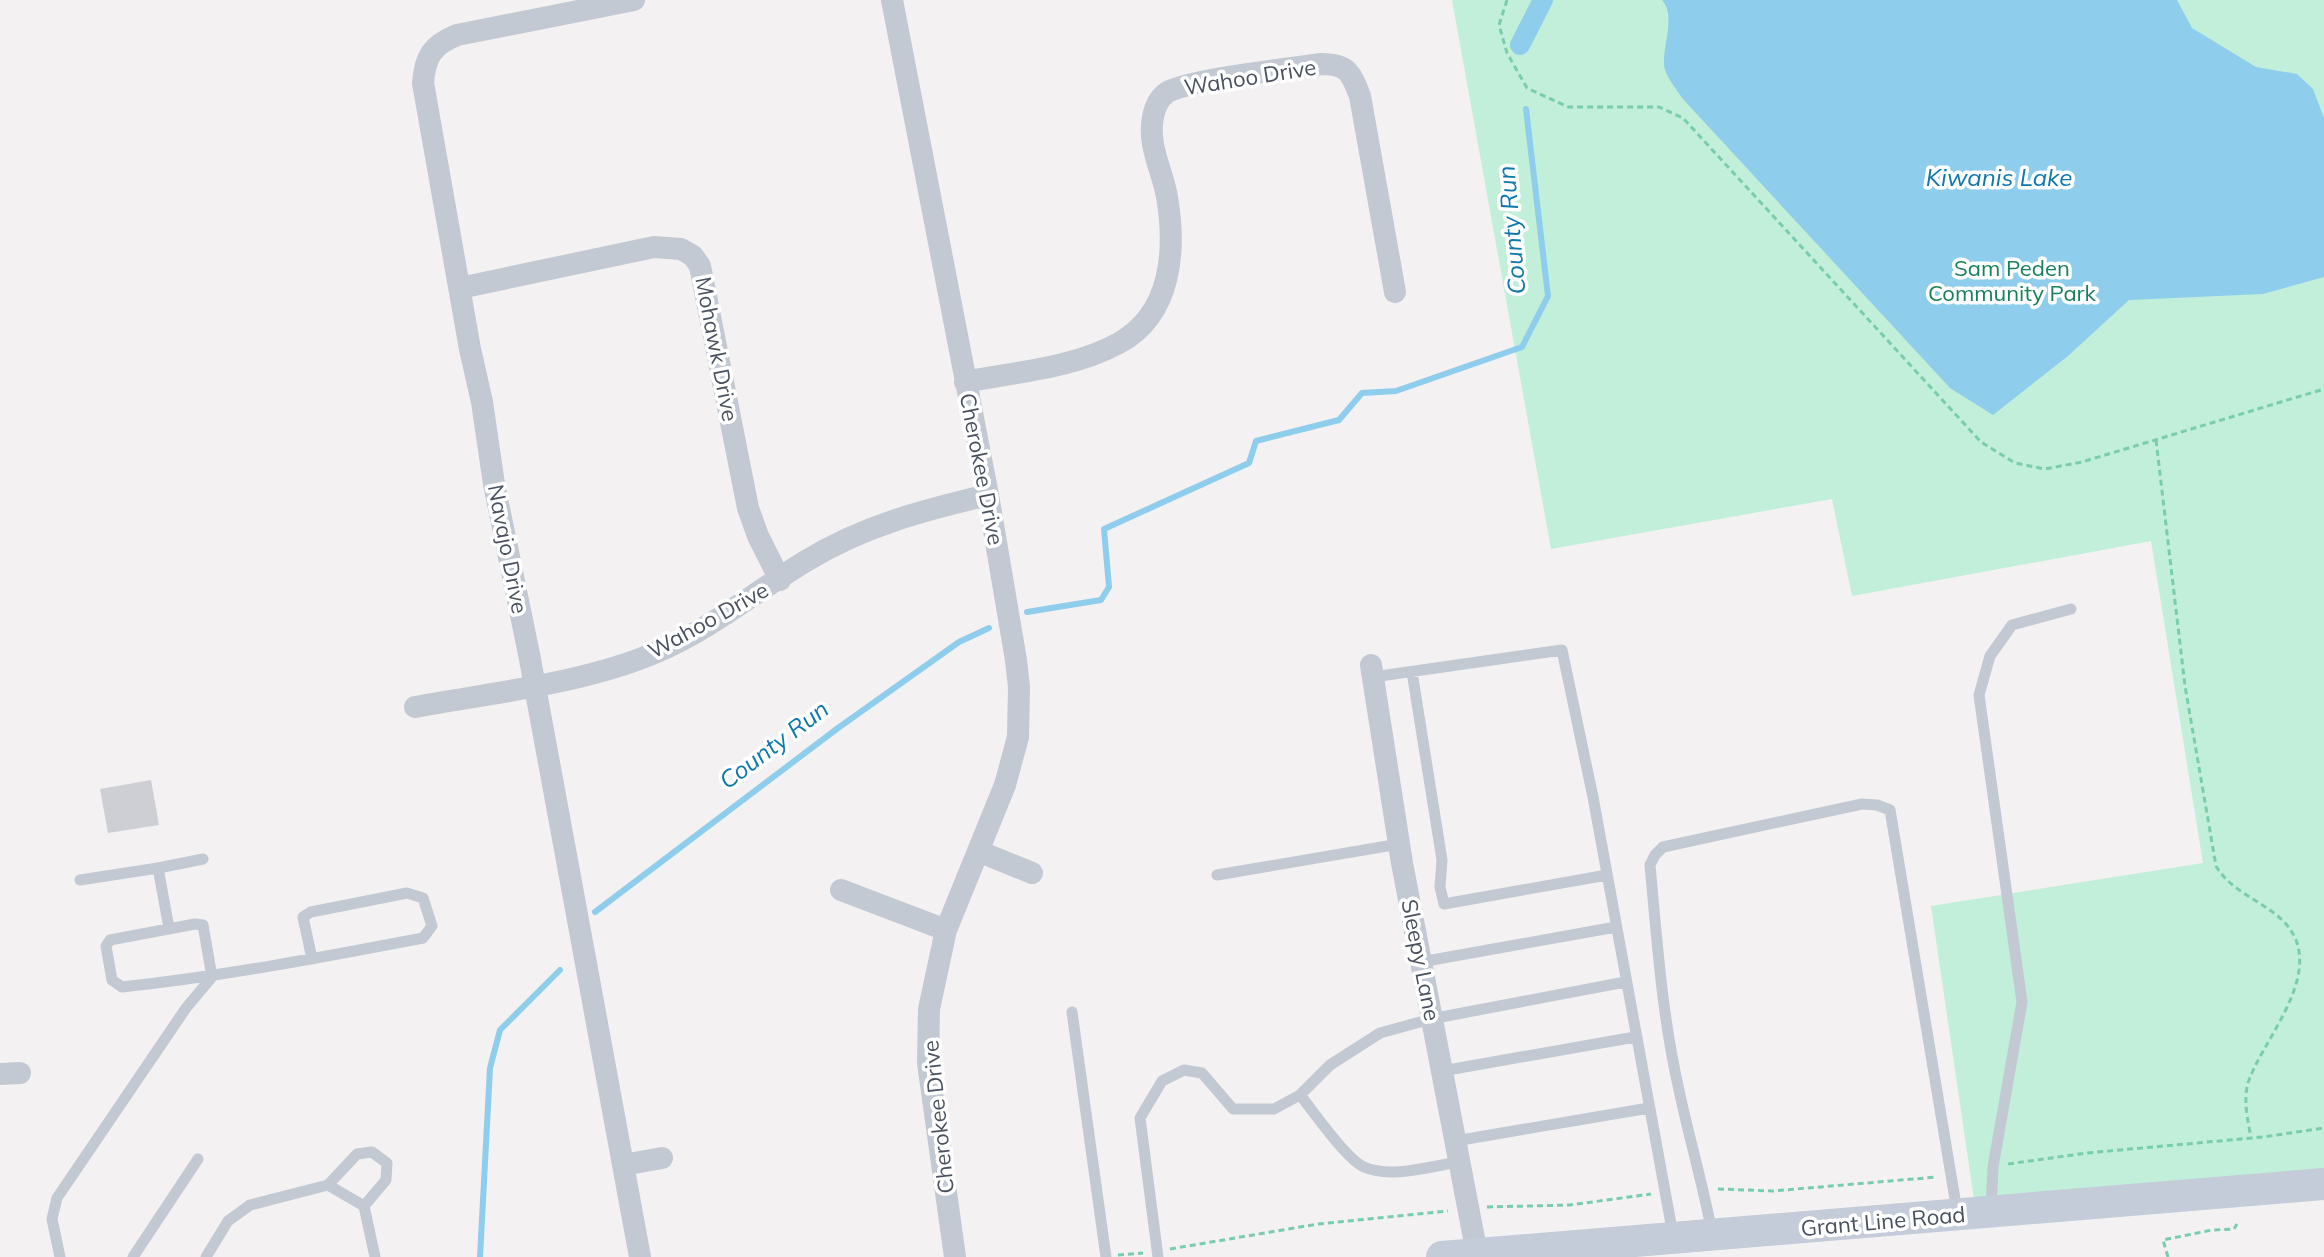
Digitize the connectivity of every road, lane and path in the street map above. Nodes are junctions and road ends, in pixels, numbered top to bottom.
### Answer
1 (634, 0) edge
2 (892, 0) edge
3 (1507, 0) edge
4 (460, 288) junction
5 (1395, 292) dead end
6 (965, 382) junction
7 (2324, 389) edge
8 (2156, 440) junction
9 (988, 495) junction
10 (780, 580) junction
11 (2071, 609) dead end
12 (1372, 671) joint
13 (1412, 672) junction
14 (535, 684) junction
15 (415, 707) dead end
16 (1399, 844) junction
17 (978, 851) junction
18 (203, 859) dead end
19 (158, 868) junction
20 (1032, 873) dead end
21 (1217, 875) dead end
22 (1607, 875) junction
23 (80, 880) dead end
24 (841, 890) dead end
25 (1616, 927) junction
26 (169, 928) junction
27 (946, 930) junction
28 (312, 959) junction
29 (1421, 962) junction
30 (212, 977) junction
31 (1625, 982) junction
32 (1072, 1012) dead end
33 (1431, 1019) junction
34 (1635, 1037) junction
35 (1442, 1071) junction
36 (1300, 1095) junction
37 (1649, 1108) junction
38 (2251, 1138) dead end
39 (1457, 1151) junction
40 (662, 1158) dead end
41 (198, 1159) dead end
42 (623, 1165) junction
43 (2324, 1184) edge
44 (328, 1185) junction
45 (364, 1206) junction
46 (1991, 1212) junction
47 (1958, 1215) junction
48 (2237, 1224) dead end
49 (1713, 1235) junction
50 (1673, 1238) junction
51 (1477, 1256) edge
52 (60, 1257) edge
53 (133, 1257) edge
54 (206, 1257) edge
55 (375, 1257) edge
56 (640, 1257) edge
57 (955, 1257) edge
58 (1106, 1257) edge
59 (1158, 1257) edge
60 (1442, 1257) edge
61 (2168, 1257) edge

1 - 4 street, Navajo Drive
2 - 6 street, Cherokee Drive
3 - 8 path
4 - 10 street, Mohawk Drive
4 - 14 street, Navajo Drive
5 - 6 street, Wahoo Drive
6 - 9 street, Cherokee Drive
7 - 8 path
8 - 38 path
9 - 10 street, Wahoo Drive
9 - 17 street, Cherokee Drive
10 - 14 street, Wahoo Drive
11 - 46 lane
12 - 13 lane
12 - 16 street, Sleepy Lane
13 - 22 lane
13 - 22 lane
14 - 15 street, Wahoo Drive
14 - 42 street, Navajo Drive
16 - 21 lane
16 - 29 street, Sleepy Lane
17 - 20 street
17 - 27 street, Cherokee Drive
18 - 19 lane
19 - 23 lane
19 - 26 lane
22 - 25 lane
24 - 27 street
25 - 29 lane
25 - 31 lane
26 - 30 lane
26 - 30 lane
27 - 57 street, Cherokee Drive
28 - 28 lane
28 - 30 lane
29 - 33 street, Sleepy Lane
30 - 52 lane
31 - 33 lane
31 - 34 lane
32 - 58 lane
33 - 35 street, Sleepy Lane
33 - 36 lane
34 - 35 lane
34 - 37 lane
35 - 39 street, Sleepy Lane
36 - 39 lane
36 - 59 lane
37 - 39 lane
37 - 50 lane
39 - 51 street, Sleepy Lane
40 - 42 street
41 - 53 lane
42 - 56 street, Navajo Drive
43 - 46 main road, Grant Line Road
44 - 45 lane
44 - 45 lane
44 - 54 lane
45 - 55 lane
46 - 47 main road, Grant Line Road
47 - 49 main road, Grant Line Road
47 - 49 lane
48 - 61 path
49 - 50 main road, Grant Line Road
50 - 51 main road, Grant Line Road
51 - 60 main road, Grant Line Road

